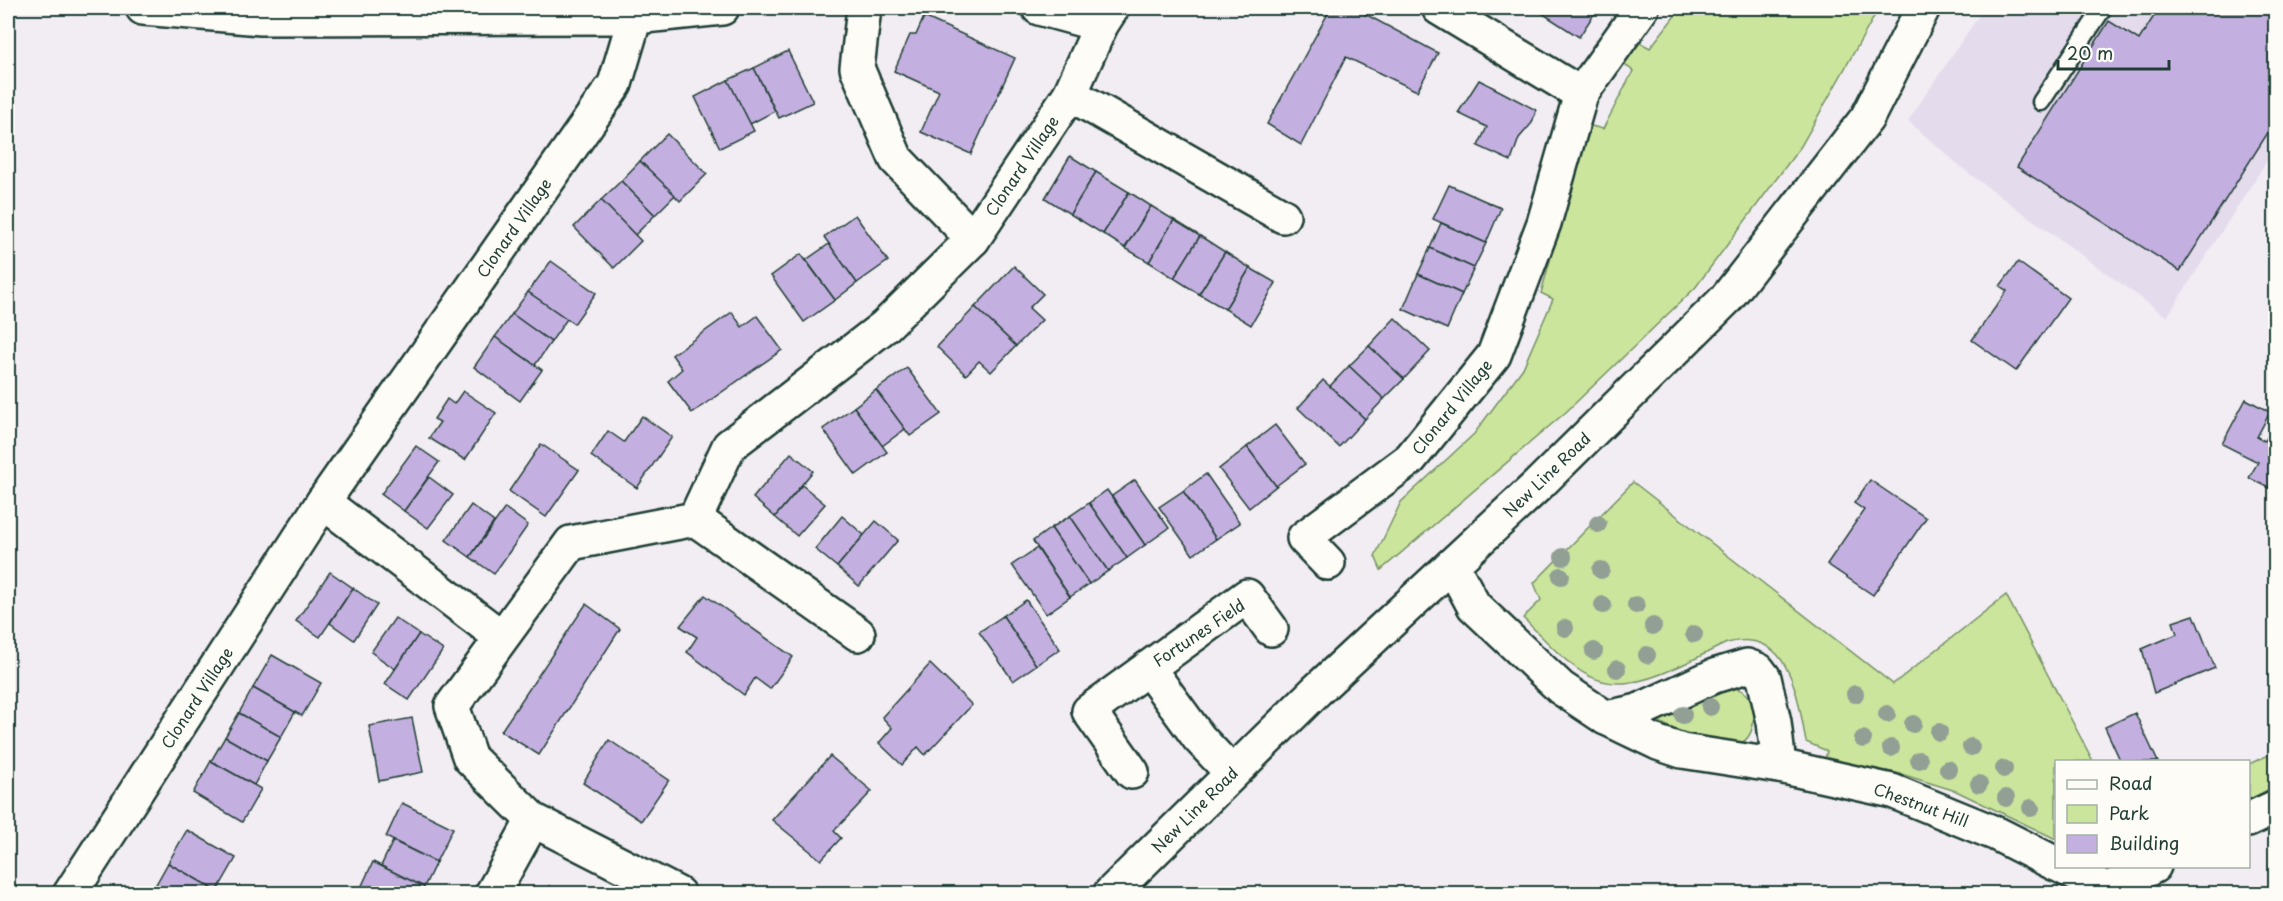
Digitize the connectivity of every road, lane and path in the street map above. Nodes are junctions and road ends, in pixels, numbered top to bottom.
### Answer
1 (143, 8) edge
2 (722, 8) edge
3 (864, 8) edge
4 (1039, 8) edge
5 (1438, 8) edge
6 (1642, 8) edge
7 (1923, 8) edge
8 (2103, 8) edge
9 (636, 12) edge
10 (261, 13) edge
11 (1107, 16) edge
12 (1070, 94) junction
13 (1581, 94) junction
14 (2041, 102) dead end
15 (1283, 216) dead end
16 (973, 239) junction
17 (323, 502) junction
18 (695, 519) junction
19 (1328, 563) dead end
20 (1452, 565) junction
21 (1271, 629) dead end
22 (858, 634) dead end
23 (501, 637) junction
24 (1148, 668) junction
25 (1606, 718) junction
26 (1779, 766) junction
27 (1132, 772) dead end
28 (1232, 773) junction
29 (2276, 807) edge
30 (2250, 819) edge
31 (533, 820) junction
32 (2055, 863) edge
33 (2063, 868) edge
34 (2152, 868) edge
35 (2108, 892) edge
36 (70, 894) edge
37 (492, 894) edge
38 (678, 894) edge
39 (1110, 894) edge

1 - 10 street
2 - 9 street
3 - 16 street
4 - 11 street, Clonard Village
5 - 13 street
6 - 13 street, Clonard Village
7 - 20 street, New Line Road
8 - 14 lane
9 - 10 street
9 - 17 street, Clonard Village
11 - 12 street, Clonard Village
12 - 15 street
12 - 16 street, Clonard Village
13 - 19 street, Clonard Village
16 - 18 street, Clonard Village
17 - 23 street
17 - 36 street, Clonard Village
18 - 22 street
18 - 23 street
20 - 25 street, Chestnut Hill
20 - 28 street, New Line Road
21 - 24 street, Fortunes Field
23 - 31 street
24 - 27 street, Fortunes Field
24 - 28 street, Fortunes Field
25 - 26 street, Chestnut Hill
25 - 26 street
26 - 32 street, Chestnut Hill
28 - 39 street, New Line Road
29 - 30 street
31 - 37 street
31 - 38 street
33 - 35 street
34 - 35 street

